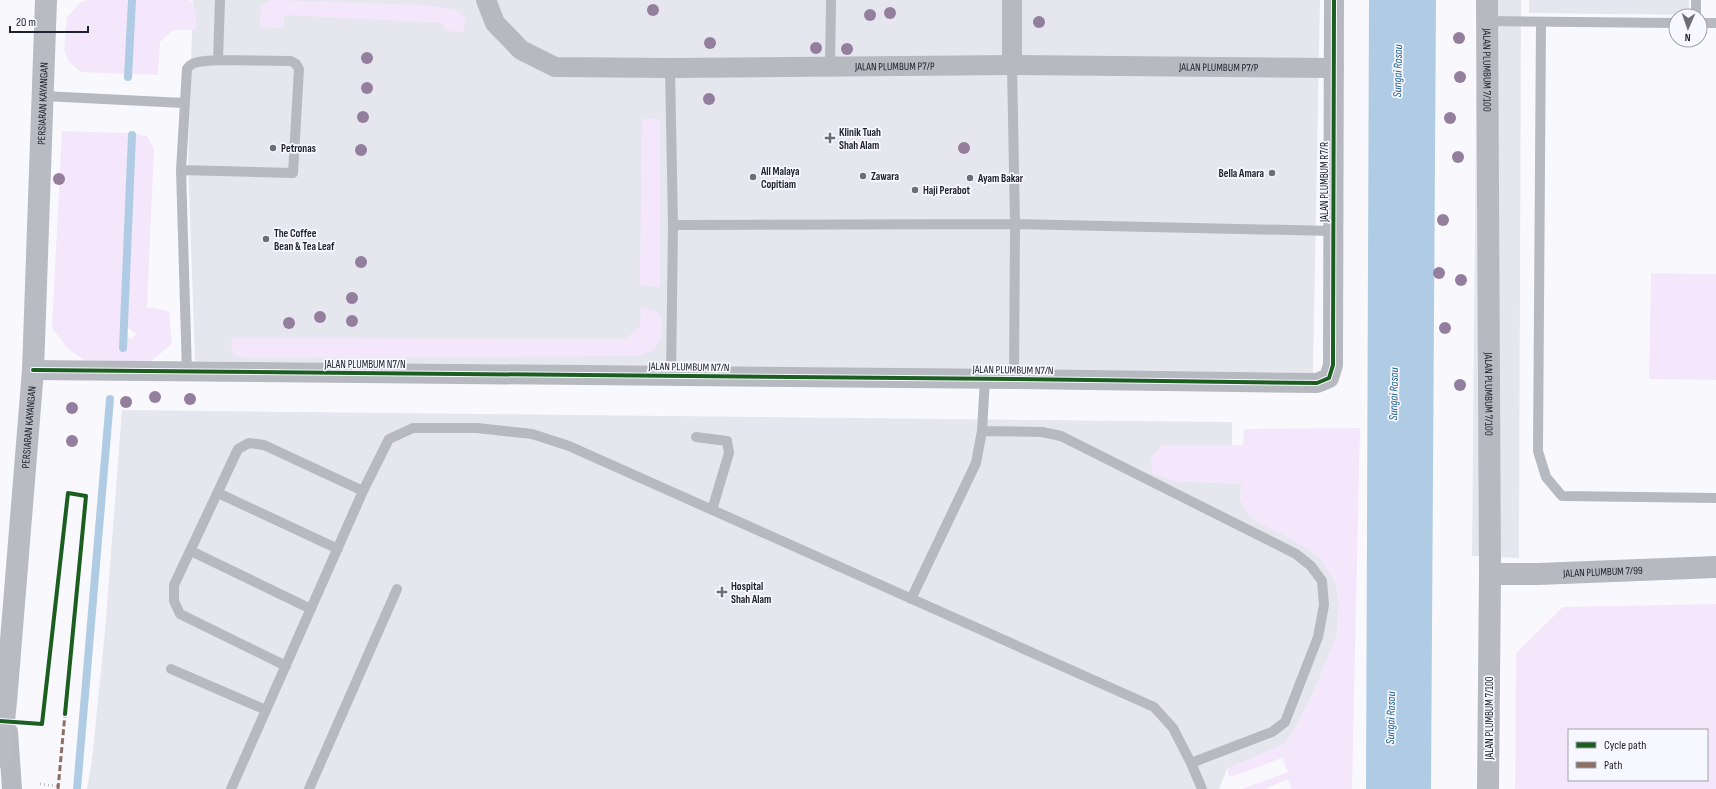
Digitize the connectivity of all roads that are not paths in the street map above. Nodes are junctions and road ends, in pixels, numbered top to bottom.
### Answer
1 (46, 0) edge
2 (220, 0) edge
3 (486, 0) edge
4 (831, 0) edge
5 (1012, 0) edge
6 (1334, 0) edge
7 (1487, 10) edge
8 (1541, 22) junction
9 (1668, 23) edge
10 (218, 60) junction
11 (1012, 65) junction
12 (830, 67) junction
13 (670, 68) junction
14 (1334, 68) junction
15 (43, 96) junction
16 (184, 103) junction
17 (181, 170) junction
18 (1015, 224) junction
19 (673, 225) junction
20 (1333, 231) junction
21 (1333, 365) joint
22 (33, 370) junction
23 (187, 372) junction
24 (671, 376) junction
25 (985, 378) junction
26 (1014, 378) junction
27 (982, 431) junction
28 (696, 436) dead end
29 (363, 491) junction
30 (218, 493) junction
31 (1716, 498) edge
32 (712, 510) junction
33 (338, 549) junction
34 (191, 551) junction
35 (1716, 567) edge
36 (1490, 574) junction
37 (397, 589) dead end
38 (911, 599) junction
39 (311, 609) junction
40 (286, 666) junction
41 (171, 669) dead end
42 (6, 702) junction
43 (266, 710) junction
44 (0, 757) edge
45 (1191, 763) junction
46 (12, 789) edge
47 (231, 789) edge
48 (309, 789) edge
49 (1202, 789) edge
50 (1488, 789) edge

1 - 15 main road, PERSIARAN KAYANGAN
2 - 10 lane
3 - 13 street, JALAN PLUMBUM P7/P
4 - 12 lane
5 - 11 street
6 - 14 street, JALAN PLUMBUM R7/R
7 - 8 lane
7 - 36 street, JALAN PLUMBUM 7/100
8 - 9 lane
8 - 31 lane
10 - 16 lane
10 - 17 lane
11 - 12 street, JALAN PLUMBUM P7/P
11 - 14 street, JALAN PLUMBUM P7/P
11 - 18 lane
12 - 13 street, JALAN PLUMBUM P7/P
13 - 19 lane
14 - 20 street, JALAN PLUMBUM R7/R
15 - 16 lane
15 - 22 main road, PERSIARAN KAYANGAN
16 - 17 lane
17 - 23 lane
18 - 19 lane
18 - 20 lane
18 - 26 lane
19 - 24 lane
20 - 21 street, JALAN PLUMBUM R7/R
21 - 26 street, JALAN PLUMBUM N7/N
22 - 23 street, JALAN PLUMBUM N7/N
22 - 42 main road, PERSIARAN KAYANGAN
23 - 24 street, JALAN PLUMBUM N7/N
24 - 25 street, JALAN PLUMBUM N7/N
25 - 26 street, JALAN PLUMBUM N7/N
25 - 27 lane
27 - 38 lane
27 - 45 lane
28 - 32 lane
29 - 30 lane
29 - 32 lane
29 - 33 lane
30 - 33 lane
30 - 34 lane
32 - 38 lane
33 - 39 lane
34 - 39 lane
34 - 40 lane
35 - 36 street, JALAN PLUMBUM 7/99
36 - 50 street, JALAN PLUMBUM 7/100
37 - 48 lane
38 - 45 lane
39 - 40 lane
40 - 43 lane
41 - 43 lane
42 - 44 main road, PERSIARAN KAYANGAN
42 - 46 street
43 - 47 lane
45 - 49 lane

